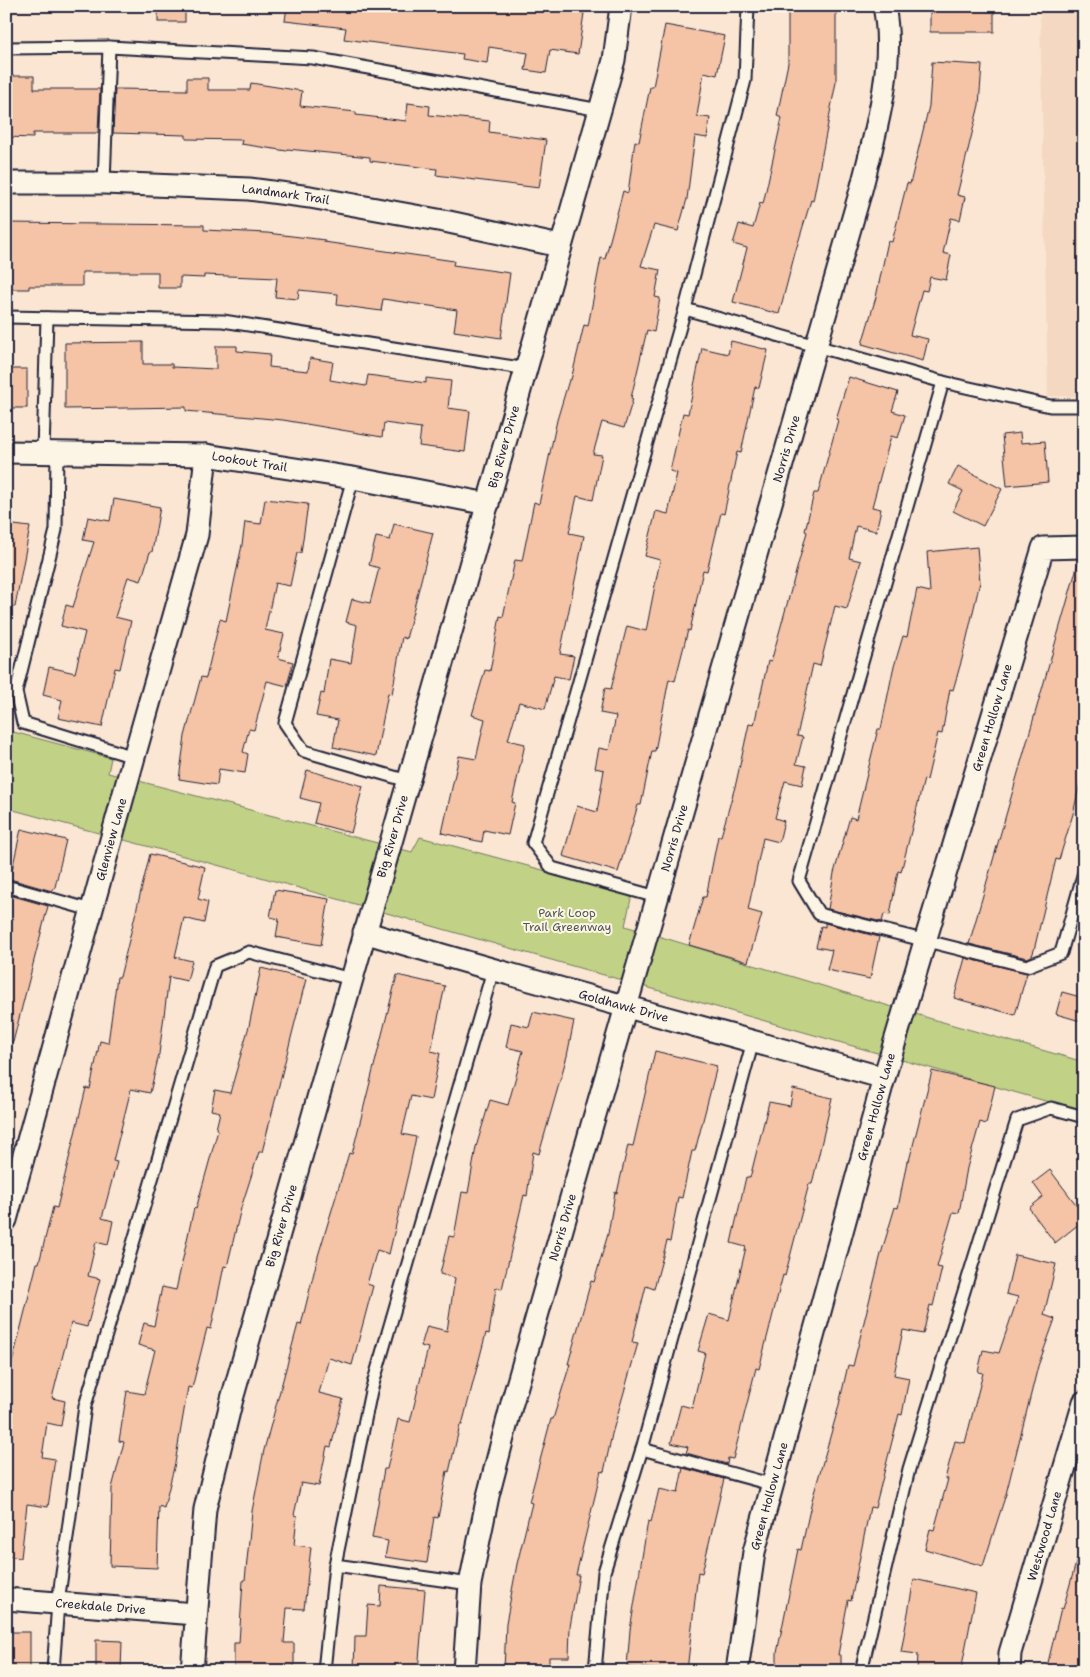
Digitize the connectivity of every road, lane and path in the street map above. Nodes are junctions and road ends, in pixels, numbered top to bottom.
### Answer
1 (621, 6) edge
2 (748, 6) edge
3 (884, 6) edge
4 (108, 47) junction
5 (6, 48) edge
6 (600, 110) junction
7 (6, 182) edge
8 (104, 183) junction
9 (560, 246) junction
10 (685, 309) junction
11 (6, 317) edge
12 (47, 318) junction
13 (816, 345) junction
14 (527, 369) junction
15 (942, 382) junction
16 (1084, 406) edge
17 (6, 452) edge
18 (50, 452) junction
19 (206, 456) junction
20 (353, 478) junction
21 (488, 504) junction
22 (1084, 548) edge
23 (134, 757) junction
24 (408, 781) junction
25 (1084, 872) edge
26 (6, 886) edge
27 (657, 897) junction
28 (91, 910) junction
29 (364, 932) junction
30 (925, 939) junction
31 (493, 970) junction
32 (351, 980) junction
33 (626, 1005) junction
34 (753, 1041) junction
35 (884, 1078) junction
36 (1084, 1117) edge
37 (6, 1220) edge
38 (1084, 1402) edge
39 (642, 1449) junction
40 (774, 1485) junction
41 (335, 1565) junction
42 (470, 1584) junction
43 (6, 1599) edge
44 (58, 1603) junction
45 (195, 1614) junction
46 (53, 1671) edge
47 (192, 1671) edge
48 (324, 1671) edge
49 (464, 1671) edge
50 (595, 1671) edge
51 (737, 1671) edge
52 (864, 1671) edge
53 (1009, 1671) edge

1 - 6 street, Big River Drive
2 - 10 lane
3 - 13 street, Norris Drive
4 - 5 lane
4 - 6 lane
4 - 8 lane
6 - 9 street, Big River Drive
7 - 8 street, Landmark Trail
8 - 9 street, Landmark Trail
9 - 14 street, Big River Drive
10 - 13 lane
10 - 27 lane
11 - 12 lane
12 - 14 lane
12 - 18 lane
13 - 15 lane
13 - 27 street, Norris Drive
14 - 21 street, Big River Drive
15 - 16 lane
15 - 30 lane
17 - 18 street, Lookout Trail
18 - 19 street, Lookout Trail
18 - 23 lane
19 - 20 street, Lookout Trail
19 - 23 street, Glenview Lane
20 - 21 street, Lookout Trail
20 - 24 lane
21 - 24 street, Big River Drive
22 - 30 street, Green Hollow Lane
23 - 28 street, Glenview Lane
24 - 29 street, Big River Drive
25 - 30 lane
26 - 28 lane
27 - 33 street, Norris Drive
28 - 37 street, Glenview Lane
29 - 31 street, Goldhawk Drive
29 - 32 street, Big River Drive
30 - 35 street, Green Hollow Lane
31 - 33 street, Goldhawk Drive
31 - 41 lane
32 - 44 lane
32 - 45 street, Big River Drive
33 - 34 street, Goldhawk Drive
33 - 42 street, Norris Drive
34 - 35 street, Goldhawk Drive
34 - 39 lane
35 - 40 street, Green Hollow Lane
36 - 52 lane
38 - 53 street, Westwood Lane
39 - 40 lane
39 - 50 lane
40 - 51 street, Green Hollow Lane
41 - 42 lane
41 - 48 lane
42 - 49 street, Norris Drive
43 - 44 street, Creekdale Drive
44 - 45 street, Creekdale Drive
44 - 46 lane
45 - 47 street, Big River Drive

